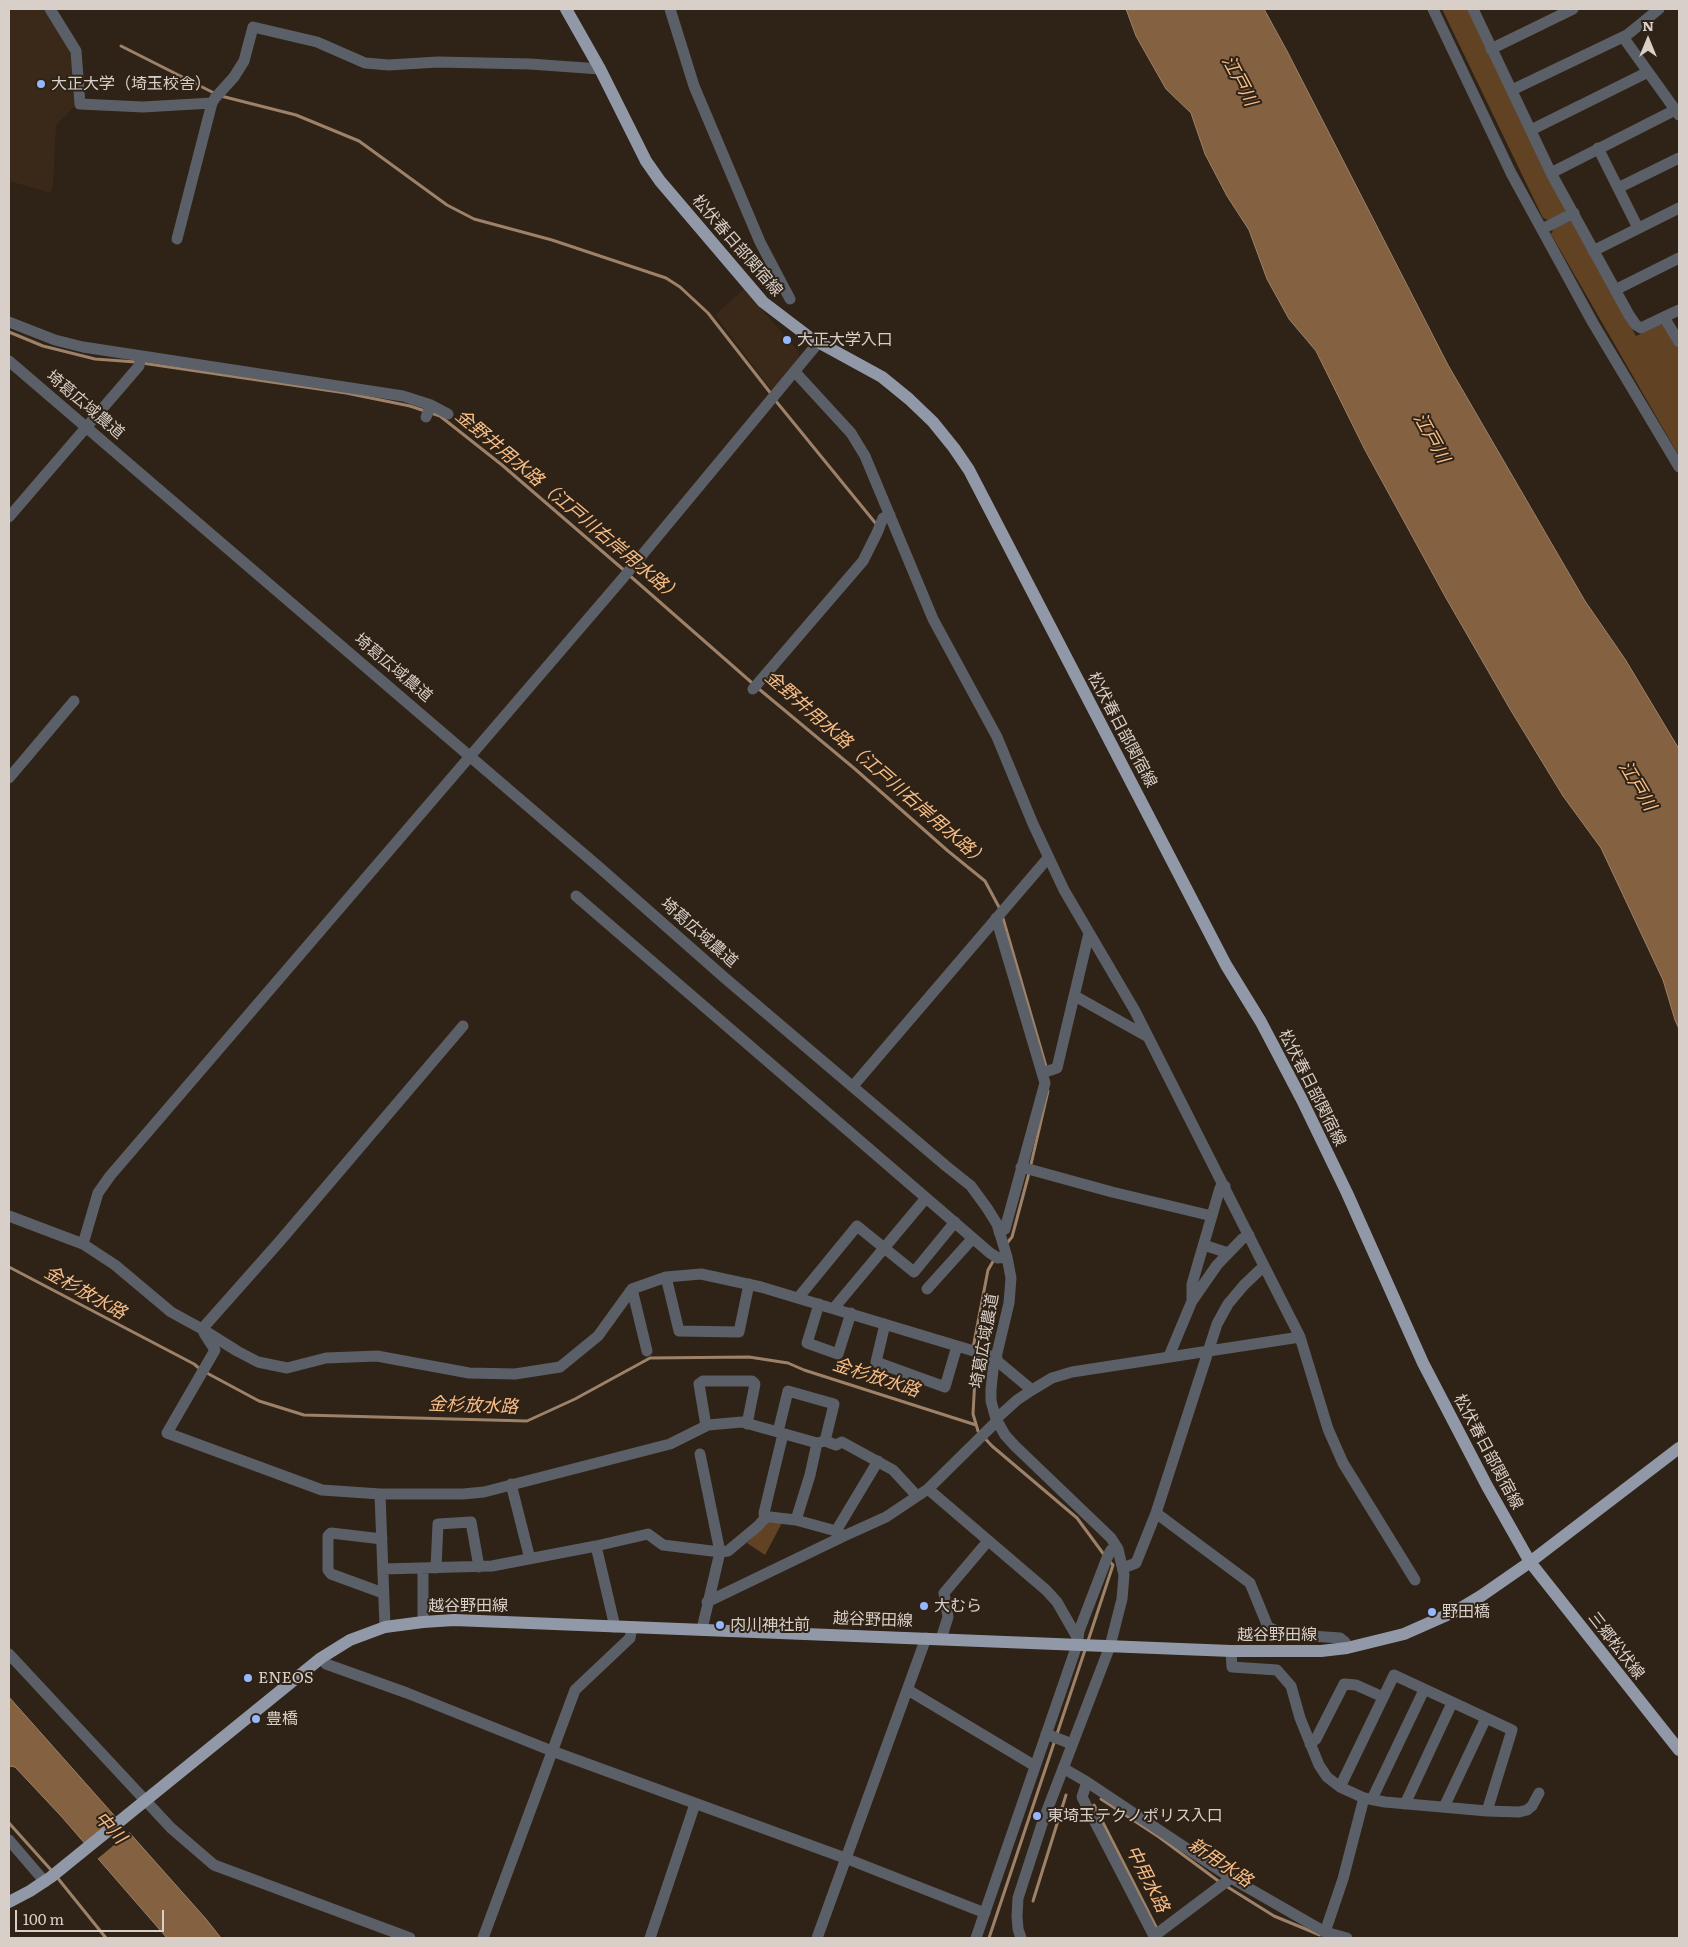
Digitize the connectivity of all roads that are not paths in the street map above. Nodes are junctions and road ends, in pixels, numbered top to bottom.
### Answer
1 (50, 9) edge
2 (566, 9) edge
3 (670, 9) edge
4 (1433, 9) edge
5 (1473, 9) edge
6 (1573, 9) edge
7 (1659, 9) edge
8 (1623, 37) junction
9 (1492, 49) junction
10 (600, 69) junction
11 (1648, 72) junction
12 (1512, 90) junction
13 (216, 97) junction
14 (1677, 113) edge
15 (1531, 130) junction
16 (1598, 148) junction
17 (1679, 158) edge
18 (1551, 173) junction
19 (1618, 188) junction
20 (1679, 208) edge
21 (1574, 213) junction
22 (1638, 228) junction
23 (1542, 229) junction
24 (177, 239) dead end
25 (1593, 251) junction
26 (1679, 258) edge
27 (1615, 290) junction
28 (790, 299) dead end
29 (1679, 310) edge
30 (1664, 317) junction
31 (9, 322) edge
32 (1679, 342) edge
33 (818, 343) junction
34 (9, 361) edge
35 (140, 361) junction
36 (795, 372) junction
37 (431, 405) junction
38 (448, 414) dead end
39 (426, 417) dead end
40 (86, 427) junction
41 (1679, 467) edge
42 (890, 515) junction
43 (9, 517) edge
44 (756, 686) dead end
45 (74, 700) dead end
46 (470, 757) junction
47 (9, 778) edge
48 (1048, 858) junction
49 (576, 896) dead end
50 (996, 918) junction
51 (1089, 933) junction
52 (1075, 996) junction
53 (463, 1026) dead end
54 (1148, 1037) junction
55 (1046, 1071) junction
56 (854, 1086) junction
57 (1027, 1168) junction
58 (1225, 1186) junction
59 (926, 1198) junction
60 (9, 1216) edge
61 (1212, 1216) junction
62 (955, 1222) junction
63 (1000, 1232) junction
64 (1249, 1236) junction
65 (973, 1238) junction
66 (83, 1244) junction
67 (1204, 1245) junction
68 (884, 1248) junction
69 (1228, 1253) junction
70 (998, 1256) junction
71 (1264, 1266) junction
72 (666, 1277) junction
73 (750, 1284) junction
74 (632, 1289) junction
75 (928, 1289) dead end
76 (798, 1298) junction
77 (1192, 1301) junction
78 (819, 1304) junction
79 (834, 1308) junction
80 (851, 1313) junction
81 (885, 1324) junction
82 (202, 1329) junction
83 (1300, 1337) junction
84 (957, 1346) junction
85 (1208, 1350) junction
86 (647, 1352) dead end
87 (1169, 1356) junction
88 (997, 1359) junction
89 (1032, 1390) junction
90 (996, 1420) junction
91 (748, 1424) junction
92 (706, 1426) junction
93 (780, 1433) junction
94 (821, 1442) junction
95 (1679, 1448) edge
96 (700, 1454) dead end
97 (878, 1461) junction
98 (511, 1484) junction
99 (928, 1489) junction
100 (380, 1494) junction
101 (917, 1496) junction
102 (1156, 1513) junction
103 (765, 1518) junction
104 (796, 1520) junction
105 (840, 1533) junction
106 (382, 1539) junction
107 (988, 1541) junction
108 (596, 1546) junction
109 (1118, 1549) junction
110 (720, 1552) junction
111 (530, 1559) junction
112 (1530, 1562) junction
113 (479, 1567) junction
114 (423, 1568) junction
115 (436, 1568) junction
116 (1123, 1568) junction
117 (383, 1569) junction
118 (1415, 1580) dead end
119 (383, 1593) junction
120 (707, 1602) junction
121 (423, 1622) junction
122 (615, 1626) junction
123 (385, 1627) junction
124 (632, 1627) junction
125 (702, 1629) junction
126 (926, 1638) junction
127 (941, 1639) junction
128 (1077, 1641) junction
129 (1110, 1646) junction
130 (1348, 1648) junction
131 (1231, 1651) junction
132 (9, 1654) edge
133 (321, 1658) junction
134 (908, 1690) junction
135 (1424, 1690) junction
136 (1383, 1697) junction
137 (1452, 1703) junction
138 (1486, 1718) junction
139 (1048, 1735) junction
140 (1068, 1742) junction
141 (1310, 1744) junction
142 (1679, 1750) edge
143 (552, 1751) junction
144 (1035, 1766) junction
145 (1063, 1768) junction
146 (1087, 1782) junction
147 (1340, 1787) junction
148 (1539, 1793) dead end
149 (1368, 1798) junction
150 (145, 1802) junction
151 (695, 1804) junction
152 (1405, 1804) junction
153 (1444, 1807) junction
154 (1487, 1811) junction
155 (9, 1840) edge
156 (845, 1858) junction
157 (1231, 1878) junction
158 (48, 1880) junction
159 (9, 1902) edge
160 (985, 1913) junction
161 (1325, 1932) junction
162 (1154, 1937) edge
163 (410, 1938) edge
164 (484, 1938) edge
165 (650, 1938) edge
166 (817, 1938) edge
167 (976, 1938) edge
168 (1021, 1938) edge
169 (1347, 1938) edge

1 - 13 street
2 - 10 main road, 松伏春日部関宿線
3 - 28 street
4 - 23 street
5 - 9 street
6 - 9 street
7 - 8 street
8 - 11 street
8 - 12 street
9 - 12 street
10 - 13 street
10 - 33 main road, 松伏春日部関宿線
11 - 14 street
11 - 15 street
12 - 15 street
13 - 24 street
14 - 16 street
15 - 18 street
16 - 18 street
16 - 19 street
17 - 19 street
18 - 21 street
19 - 22 street
20 - 22 street
21 - 23 street
21 - 25 street
22 - 25 street
23 - 41 street
25 - 27 street
26 - 27 street
27 - 30 street
29 - 30 street
30 - 32 street
31 - 35 street
33 - 36 street
33 - 112 main road, 松伏春日部関宿線
34 - 40 street, 埼葛広域農道
35 - 37 street
35 - 40 street
36 - 42 street
36 - 46 street
37 - 38 street
37 - 39 street
40 - 43 street
40 - 46 street, 埼葛広域農道
42 - 44 street
42 - 48 street
45 - 47 street
46 - 56 street, 埼葛広域農道
46 - 66 street
48 - 50 street
48 - 51 street
49 - 59 street
50 - 55 street
50 - 56 street
51 - 52 street
51 - 54 street
52 - 54 street
52 - 55 street
53 - 82 street
54 - 58 street
55 - 57 street
56 - 63 street, 埼葛広域農道
57 - 61 street
57 - 63 street
58 - 61 street
58 - 64 street
59 - 62 street
59 - 68 street
60 - 66 street
61 - 67 street
62 - 65 street
62 - 68 street
63 - 70 street, 埼葛広域農道
64 - 69 street
64 - 71 street
65 - 70 street
65 - 75 street
66 - 82 street
67 - 69 street
67 - 77 street
68 - 76 street
68 - 79 street
69 - 77 street
70 - 88 street, 埼葛広域農道
71 - 83 street
71 - 85 street
72 - 73 street
72 - 73 street
72 - 74 street
73 - 76 street
74 - 82 street
74 - 86 street
76 - 78 street
77 - 87 street
78 - 79 street
78 - 80 street
79 - 80 street
80 - 81 street
81 - 84 street
81 - 84 street
82 - 100 street
83 - 85 street
83 - 118 street
84 - 88 street
85 - 87 street
85 - 102 street
87 - 89 street
88 - 89 street
88 - 90 street, 埼葛広域農道
89 - 90 street
90 - 99 street
90 - 109 street, 埼葛広域農道
91 - 92 street
91 - 92 street
91 - 93 street
92 - 98 street
93 - 94 street
93 - 94 street
93 - 103 street
94 - 97 street
94 - 104 street
95 - 112 main road, 越谷野田線
96 - 110 street
97 - 101 street
97 - 105 street
98 - 100 street
98 - 111 street
99 - 101 street
99 - 107 street
100 - 106 street
101 - 105 street
102 - 116 street
102 - 130 street
103 - 104 street
103 - 110 street
104 - 105 street
105 - 120 street
106 - 117 street
106 - 119 street
107 - 127 street
107 - 128 street
108 - 110 street
108 - 111 street
108 - 122 street
109 - 116 street, 埼葛広域農道
109 - 128 street
110 - 120 street
111 - 113 street
112 - 130 main road, 越谷野田線
112 - 142 main road, 三郷松伏線
113 - 115 street
113 - 115 street
114 - 115 street
114 - 117 street
114 - 121 street
116 - 129 street, 埼葛広域農道
117 - 119 street
119 - 123 street
120 - 125 street
121 - 122 main road, 越谷野田線
121 - 123 main road, 越谷野田線
122 - 124 main road, 越谷野田線
123 - 133 main road, 越谷野田線
124 - 125 main road, 越谷野田線
124 - 143 street
125 - 126 main road, 越谷野田線
126 - 127 main road, 越谷野田線
126 - 134 street
127 - 128 main road, 越谷野田線
128 - 129 main road, 越谷野田線
128 - 139 street
129 - 131 main road, 越谷野田線
129 - 140 street, 埼葛広域農道
130 - 131 main road, 越谷野田線
131 - 141 street
132 - 150 street
133 - 143 street
133 - 150 main road, 越谷野田線
134 - 144 street
134 - 156 street
135 - 136 street
135 - 137 street
135 - 149 street
136 - 141 street
136 - 147 street
137 - 138 street
137 - 152 street
138 - 153 street
138 - 154 street
139 - 140 street
139 - 144 street
140 - 145 street, 埼葛広域農道
141 - 147 street
143 - 151 street
143 - 164 street
144 - 160 street
145 - 146 street
145 - 168 street, 埼葛広域農道
146 - 157 street
146 - 162 street
147 - 149 street
148 - 154 street
149 - 152 street
149 - 161 street
150 - 158 main road, 越谷野田線
150 - 163 street
151 - 156 street
151 - 165 street
152 - 153 street
153 - 154 street
155 - 158 street
156 - 160 street
156 - 166 street
157 - 161 street
157 - 162 street
158 - 159 main road, 越谷野田線
160 - 167 street
161 - 169 street

